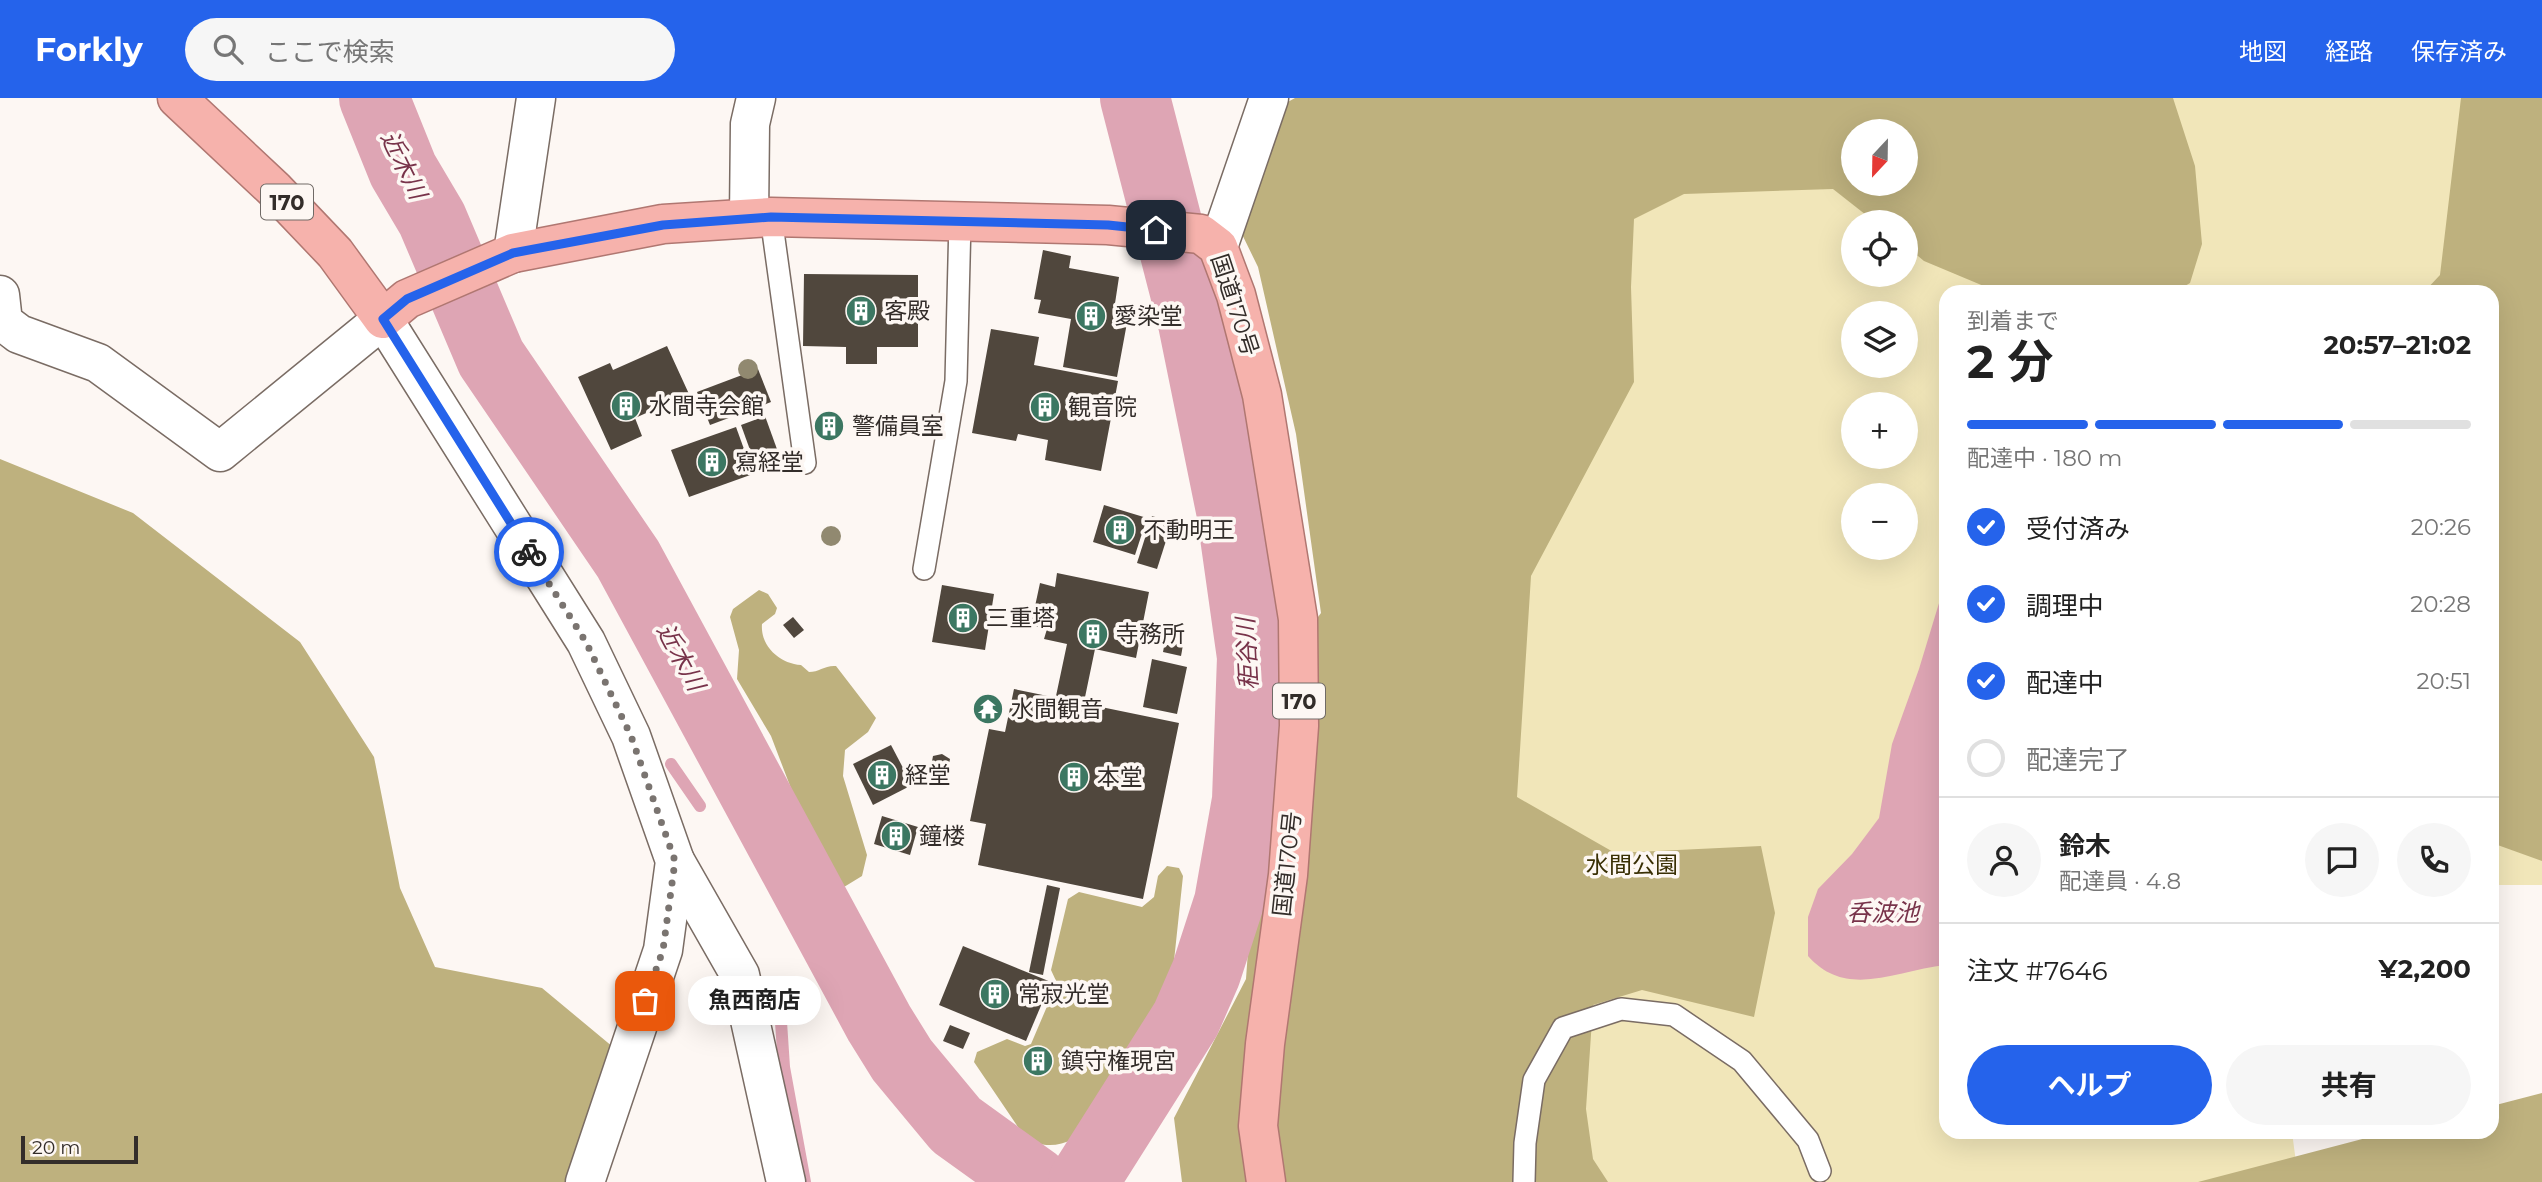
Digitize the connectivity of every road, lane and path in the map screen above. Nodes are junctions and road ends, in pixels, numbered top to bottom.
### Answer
1 (177, 98) edge
2 (536, 98) edge
3 (756, 98) edge
4 (1269, 98) edge
5 (760, 217) junction
6 (960, 220) junction
7 (1210, 241) junction
8 (504, 257) junction
9 (0, 295) edge
10 (395, 309) junction
11 (805, 463) dead end
12 (924, 569) dead end
13 (675, 861) junction
14 (1820, 1171) dead end
15 (585, 1182) edge
16 (786, 1182) edge
17 (1266, 1182) edge
18 (1524, 1182) edge

1 - 10 highway, 170
2 - 8 street
3 - 5 street
4 - 7 street
5 - 6 highway, 国道170号
5 - 8 highway, 国道170号
5 - 11 lane
6 - 7 highway, 国道170号
6 - 12 lane
7 - 17 highway, 国道170号 / 170
8 - 10 highway, 国道170号
9 - 10 street
10 - 13 street
13 - 15 street
13 - 16 street
14 - 18 lane

